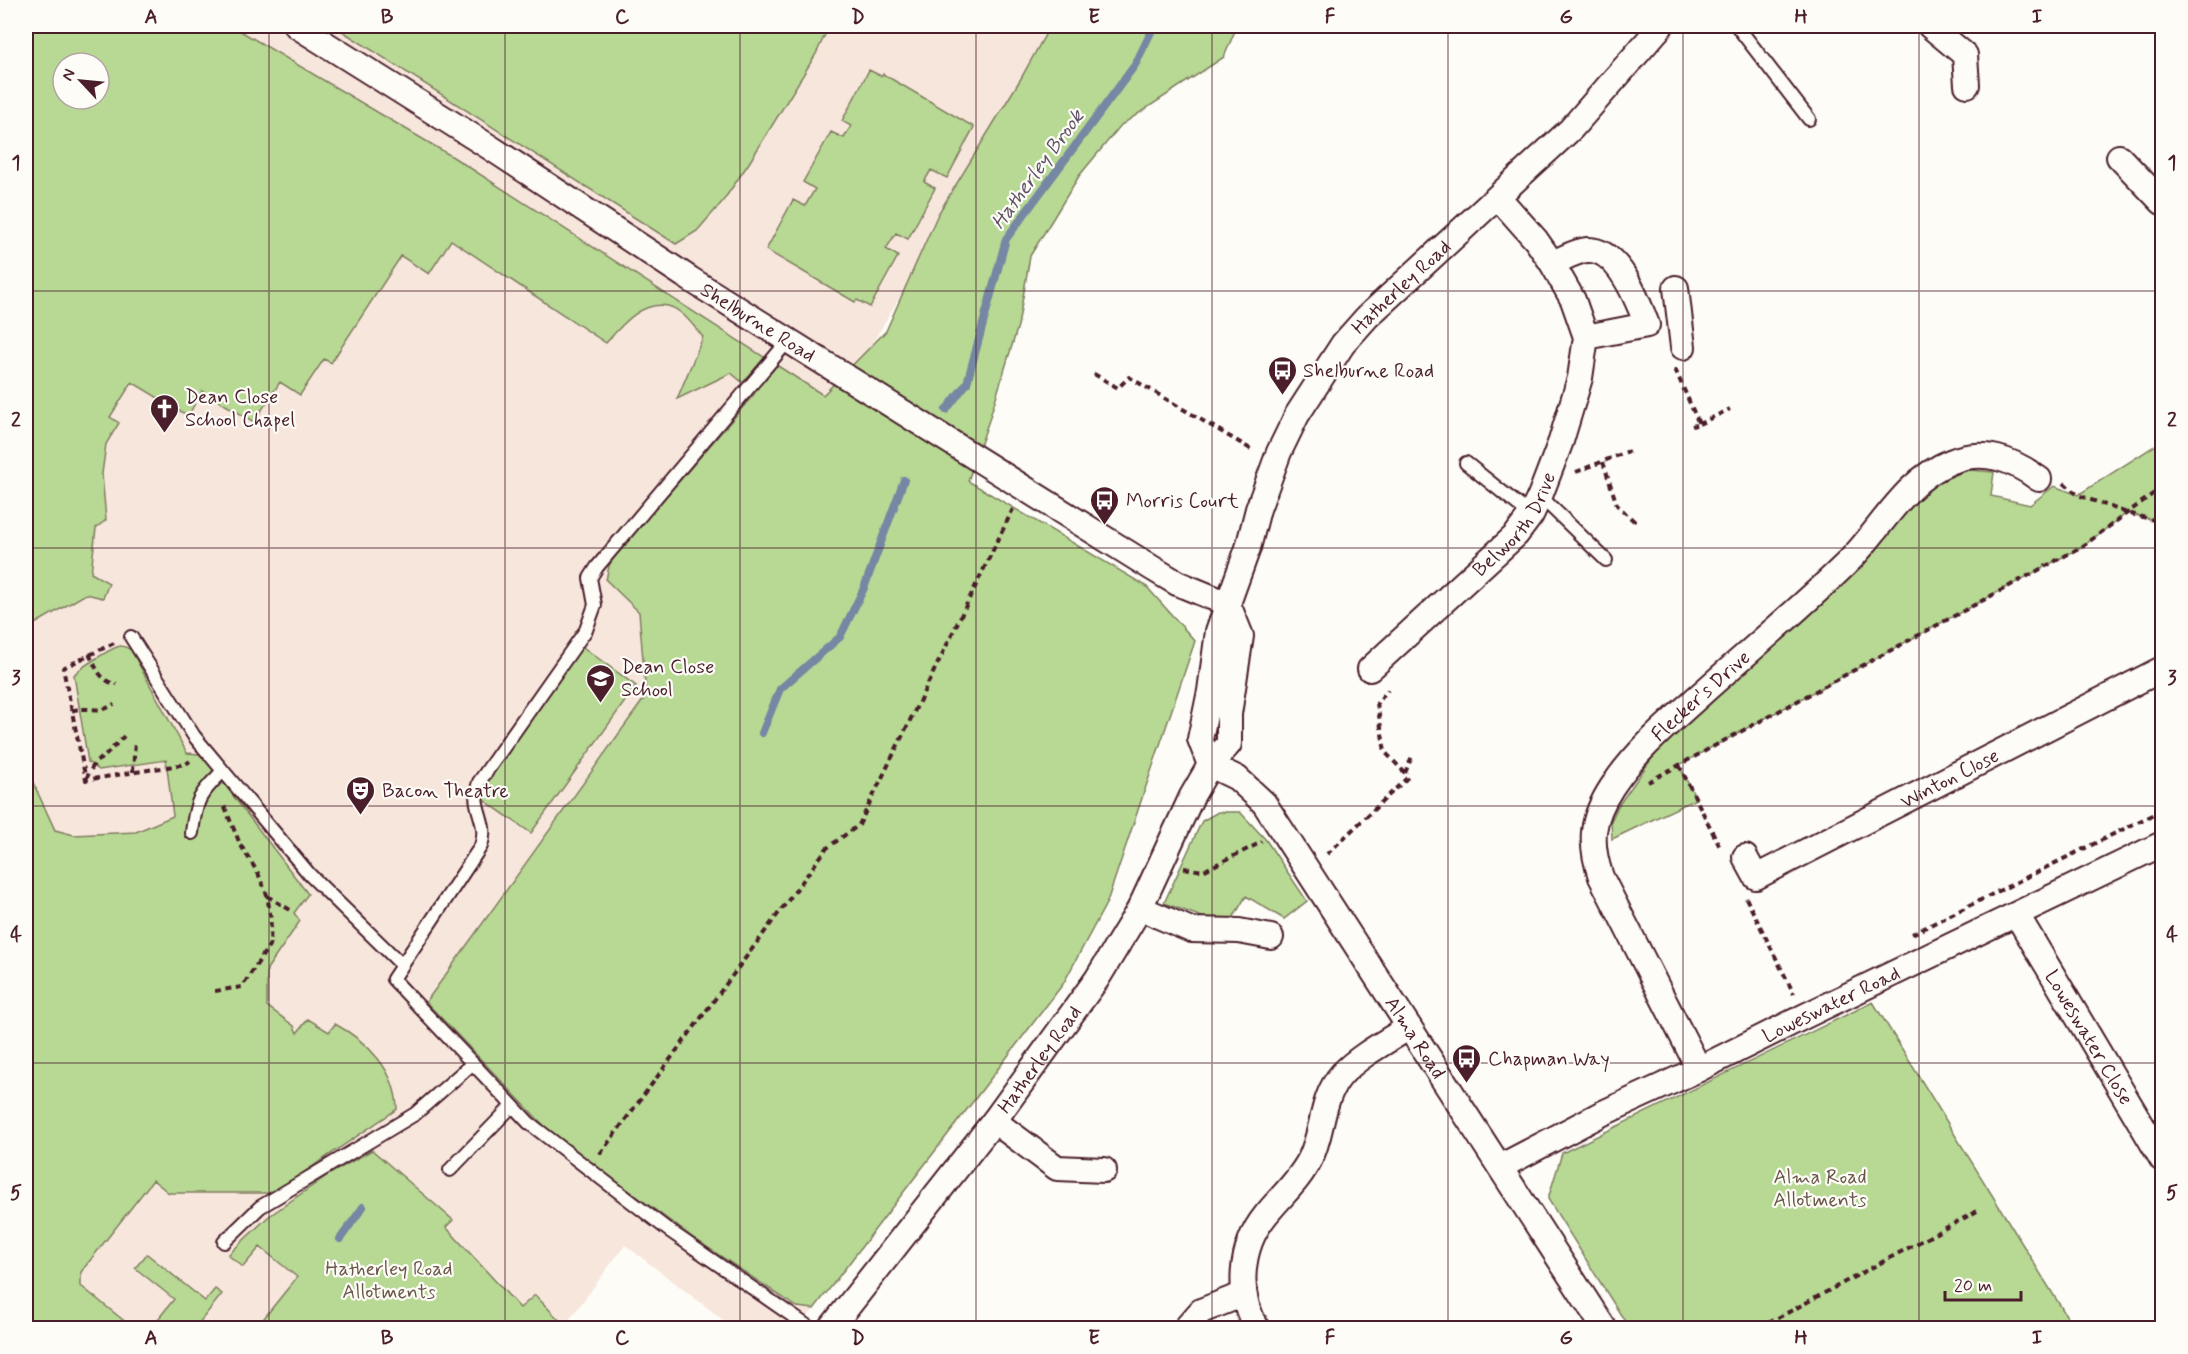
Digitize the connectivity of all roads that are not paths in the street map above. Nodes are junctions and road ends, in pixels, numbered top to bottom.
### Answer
1 (297, 26) edge
2 (1660, 26) edge
3 (1737, 26) edge
4 (1930, 26) edge
5 (1967, 85) dead end
6 (1809, 119) dead end
7 (2119, 157) dead end
8 (1498, 197) junction
9 (2163, 202) edge
10 (1552, 263) junction
11 (1676, 288) dead end
12 (1680, 320) junction
13 (1647, 325) junction
14 (1586, 337) junction
15 (788, 341) junction
16 (1678, 356) road end
17 (1466, 463) dead end
18 (2038, 479) road end
19 (1535, 505) junction
20 (1606, 560) dead end
21 (1228, 604) junction
22 (131, 637) road end
23 (1370, 669) dead end
24 (2163, 669) edge
25 (1210, 765) junction
26 (223, 771) junction
27 (192, 833) dead end
28 (2163, 844) edge
29 (1735, 856) road end
30 (1140, 908) junction
31 (2018, 915) junction
32 (1271, 937) dead end
33 (402, 965) junction
34 (1409, 1027) junction
35 (472, 1064) junction
36 (1699, 1069) junction
37 (512, 1106) junction
38 (994, 1121) junction
39 (2163, 1159) edge
40 (1500, 1167) junction
41 (450, 1170) dead end
42 (1104, 1170) dead end
43 (224, 1242) dead end
44 (1244, 1294) junction
45 (835, 1327) edge
46 (810, 1329) edge
47 (1186, 1329) edge
48 (1257, 1329) edge
49 (1604, 1329) edge

1 - 15 street, Shelburne Road
2 - 8 street, Hatherley Road
3 - 6 lane
4 - 5 street
7 - 9 street
8 - 10 street, Belworth Drive
8 - 21 street, Hatherley Road
10 - 13 street
10 - 14 street, Belworth Drive
11 - 12 street
12 - 13 street
12 - 16 street
13 - 14 street
14 - 19 street, Belworth Drive
15 - 21 street, Shelburne Road
15 - 33 lane
17 - 19 lane
18 - 36 street, Flecker's Drive
19 - 20 lane
19 - 23 street, Belworth Drive
21 - 25 street, Hatherley Road
22 - 26 lane
24 - 29 street, Winton Close
25 - 30 street, Hatherley Road
25 - 34 street, Alma Road
26 - 27 lane
26 - 33 lane
28 - 31 street, Loweswater Road
30 - 32 street
30 - 38 street, Hatherley Road
31 - 36 street, Loweswater Road
31 - 39 street, Loweswater Close
33 - 35 lane
34 - 40 street, Alma Road
34 - 44 street
35 - 37 lane
35 - 43 lane
36 - 40 street, Loweswater Road
37 - 41 lane
37 - 46 lane
38 - 42 street
38 - 45 street, Hatherley Road
40 - 49 street, Alma Road
44 - 47 street
44 - 48 street

